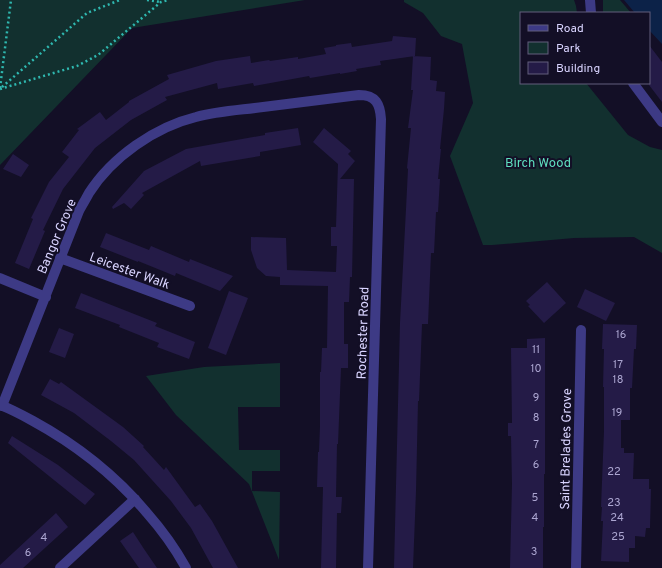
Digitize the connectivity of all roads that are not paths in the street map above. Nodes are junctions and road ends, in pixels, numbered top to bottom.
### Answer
1 (590, 0) edge
2 (591, 12) edge
3 (634, 84) edge
4 (376, 100) joint
5 (662, 122) edge
6 (60, 258) junction
7 (0, 278) edge
8 (46, 297) junction
9 (190, 306) dead end
10 (581, 330) dead end
11 (1, 406) edge
12 (135, 499) junction
13 (60, 568) edge
14 (186, 568) edge
15 (368, 568) edge
16 (576, 568) edge

1 - 2 street
3 - 5 street
4 - 6 street, Bangor Grove
4 - 15 street, Rochester Road
6 - 8 street, Bangor Grove
6 - 9 street, Leicester Walk
7 - 8 street
8 - 11 street, Bangor Grove
10 - 16 street, Saint Brelades Grove
11 - 12 street
12 - 13 street
12 - 14 street

